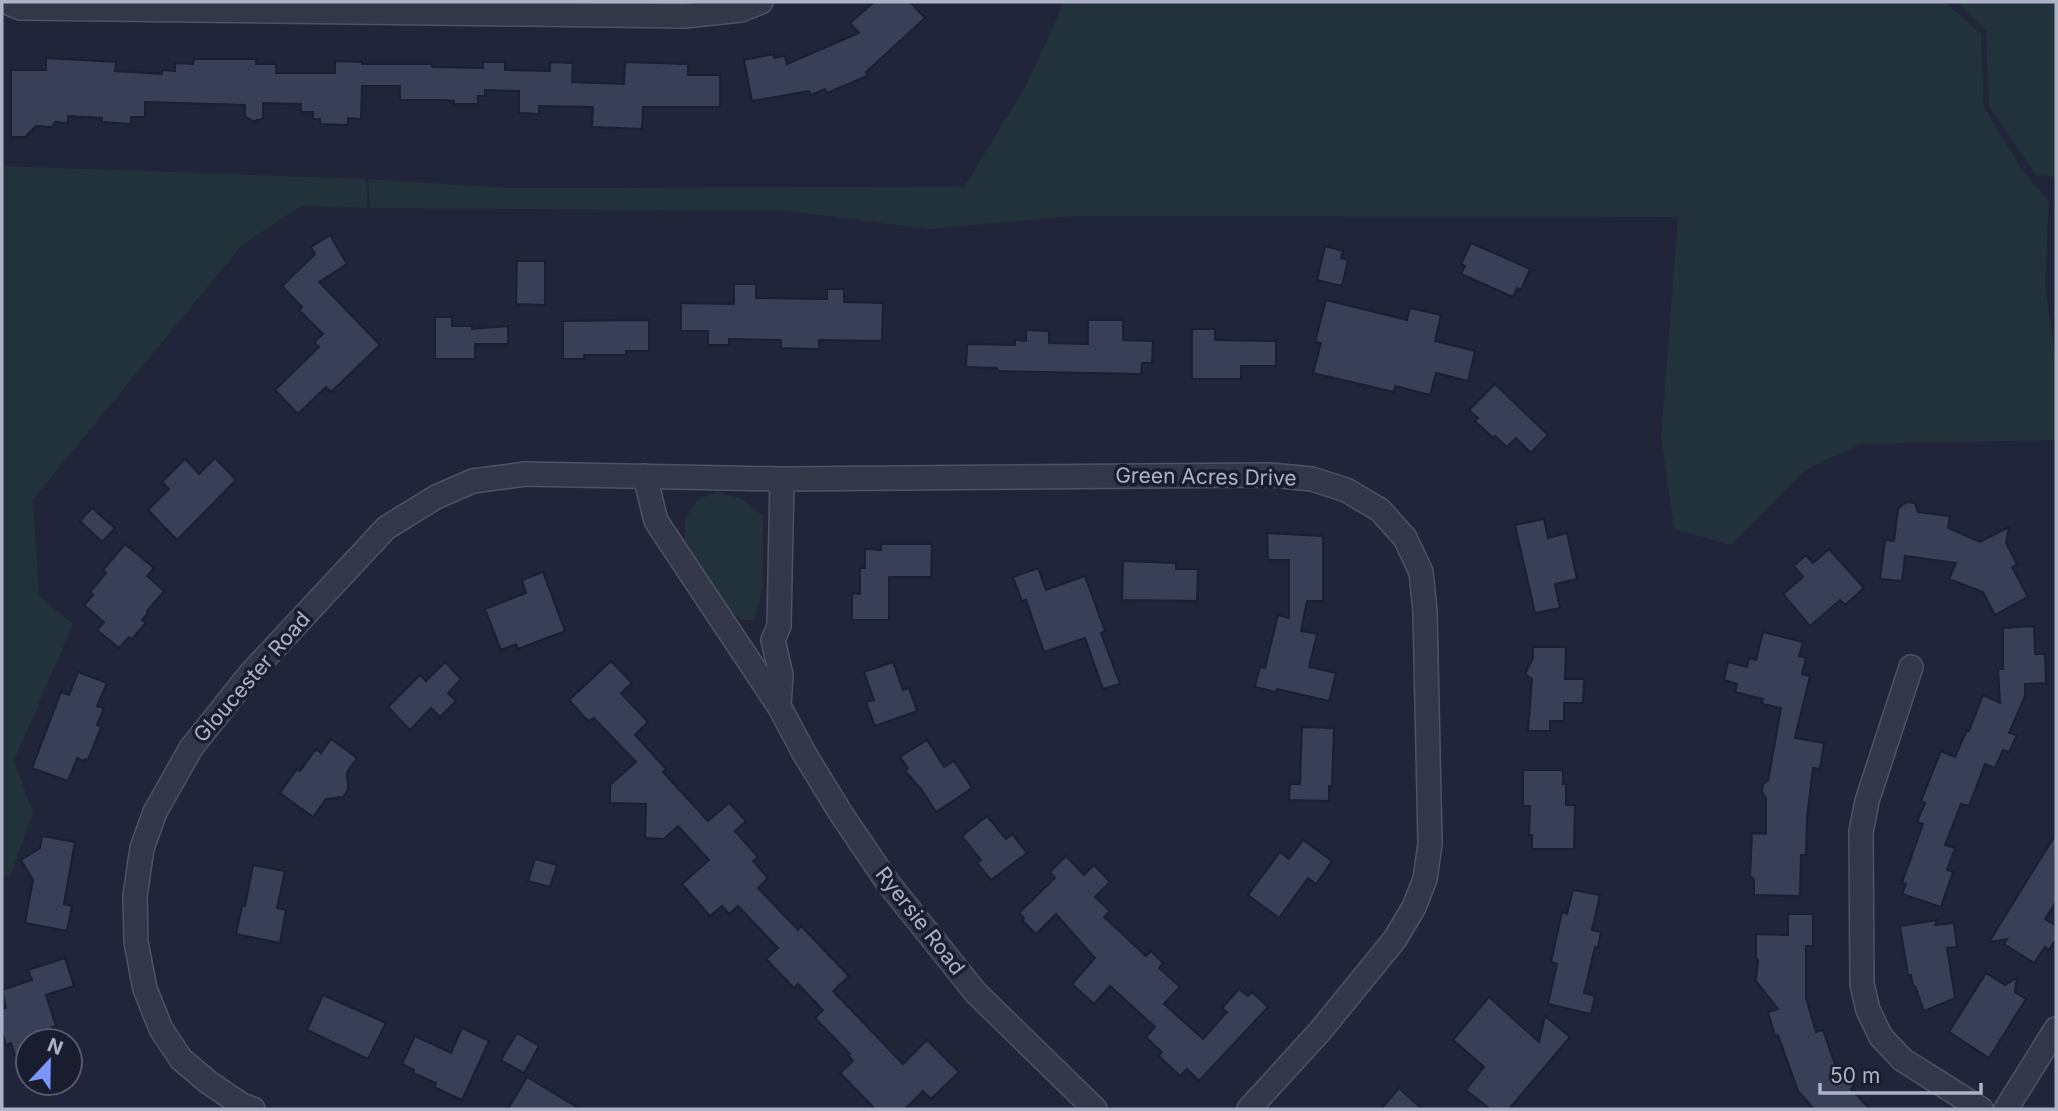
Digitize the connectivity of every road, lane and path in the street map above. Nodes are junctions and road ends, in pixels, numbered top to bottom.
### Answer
1 (6, 2) edge
2 (761, 2) edge
3 (645, 476) junction
4 (782, 479) junction
5 (1911, 667) dead end
6 (779, 706) junction
7 (2056, 1029) edge
8 (253, 1109) edge
9 (1095, 1109) edge
10 (1249, 1109) edge
11 (1981, 1109) edge
12 (2006, 1109) edge

1 - 2 street
3 - 4 street, Green Acres Drive
3 - 6 street, Ryersie Road
3 - 8 street, Gloucester Road
4 - 6 street, Ryersie Road
4 - 10 street, Green Acres Drive
5 - 11 street
6 - 9 street, Ryersie Road
7 - 12 street

